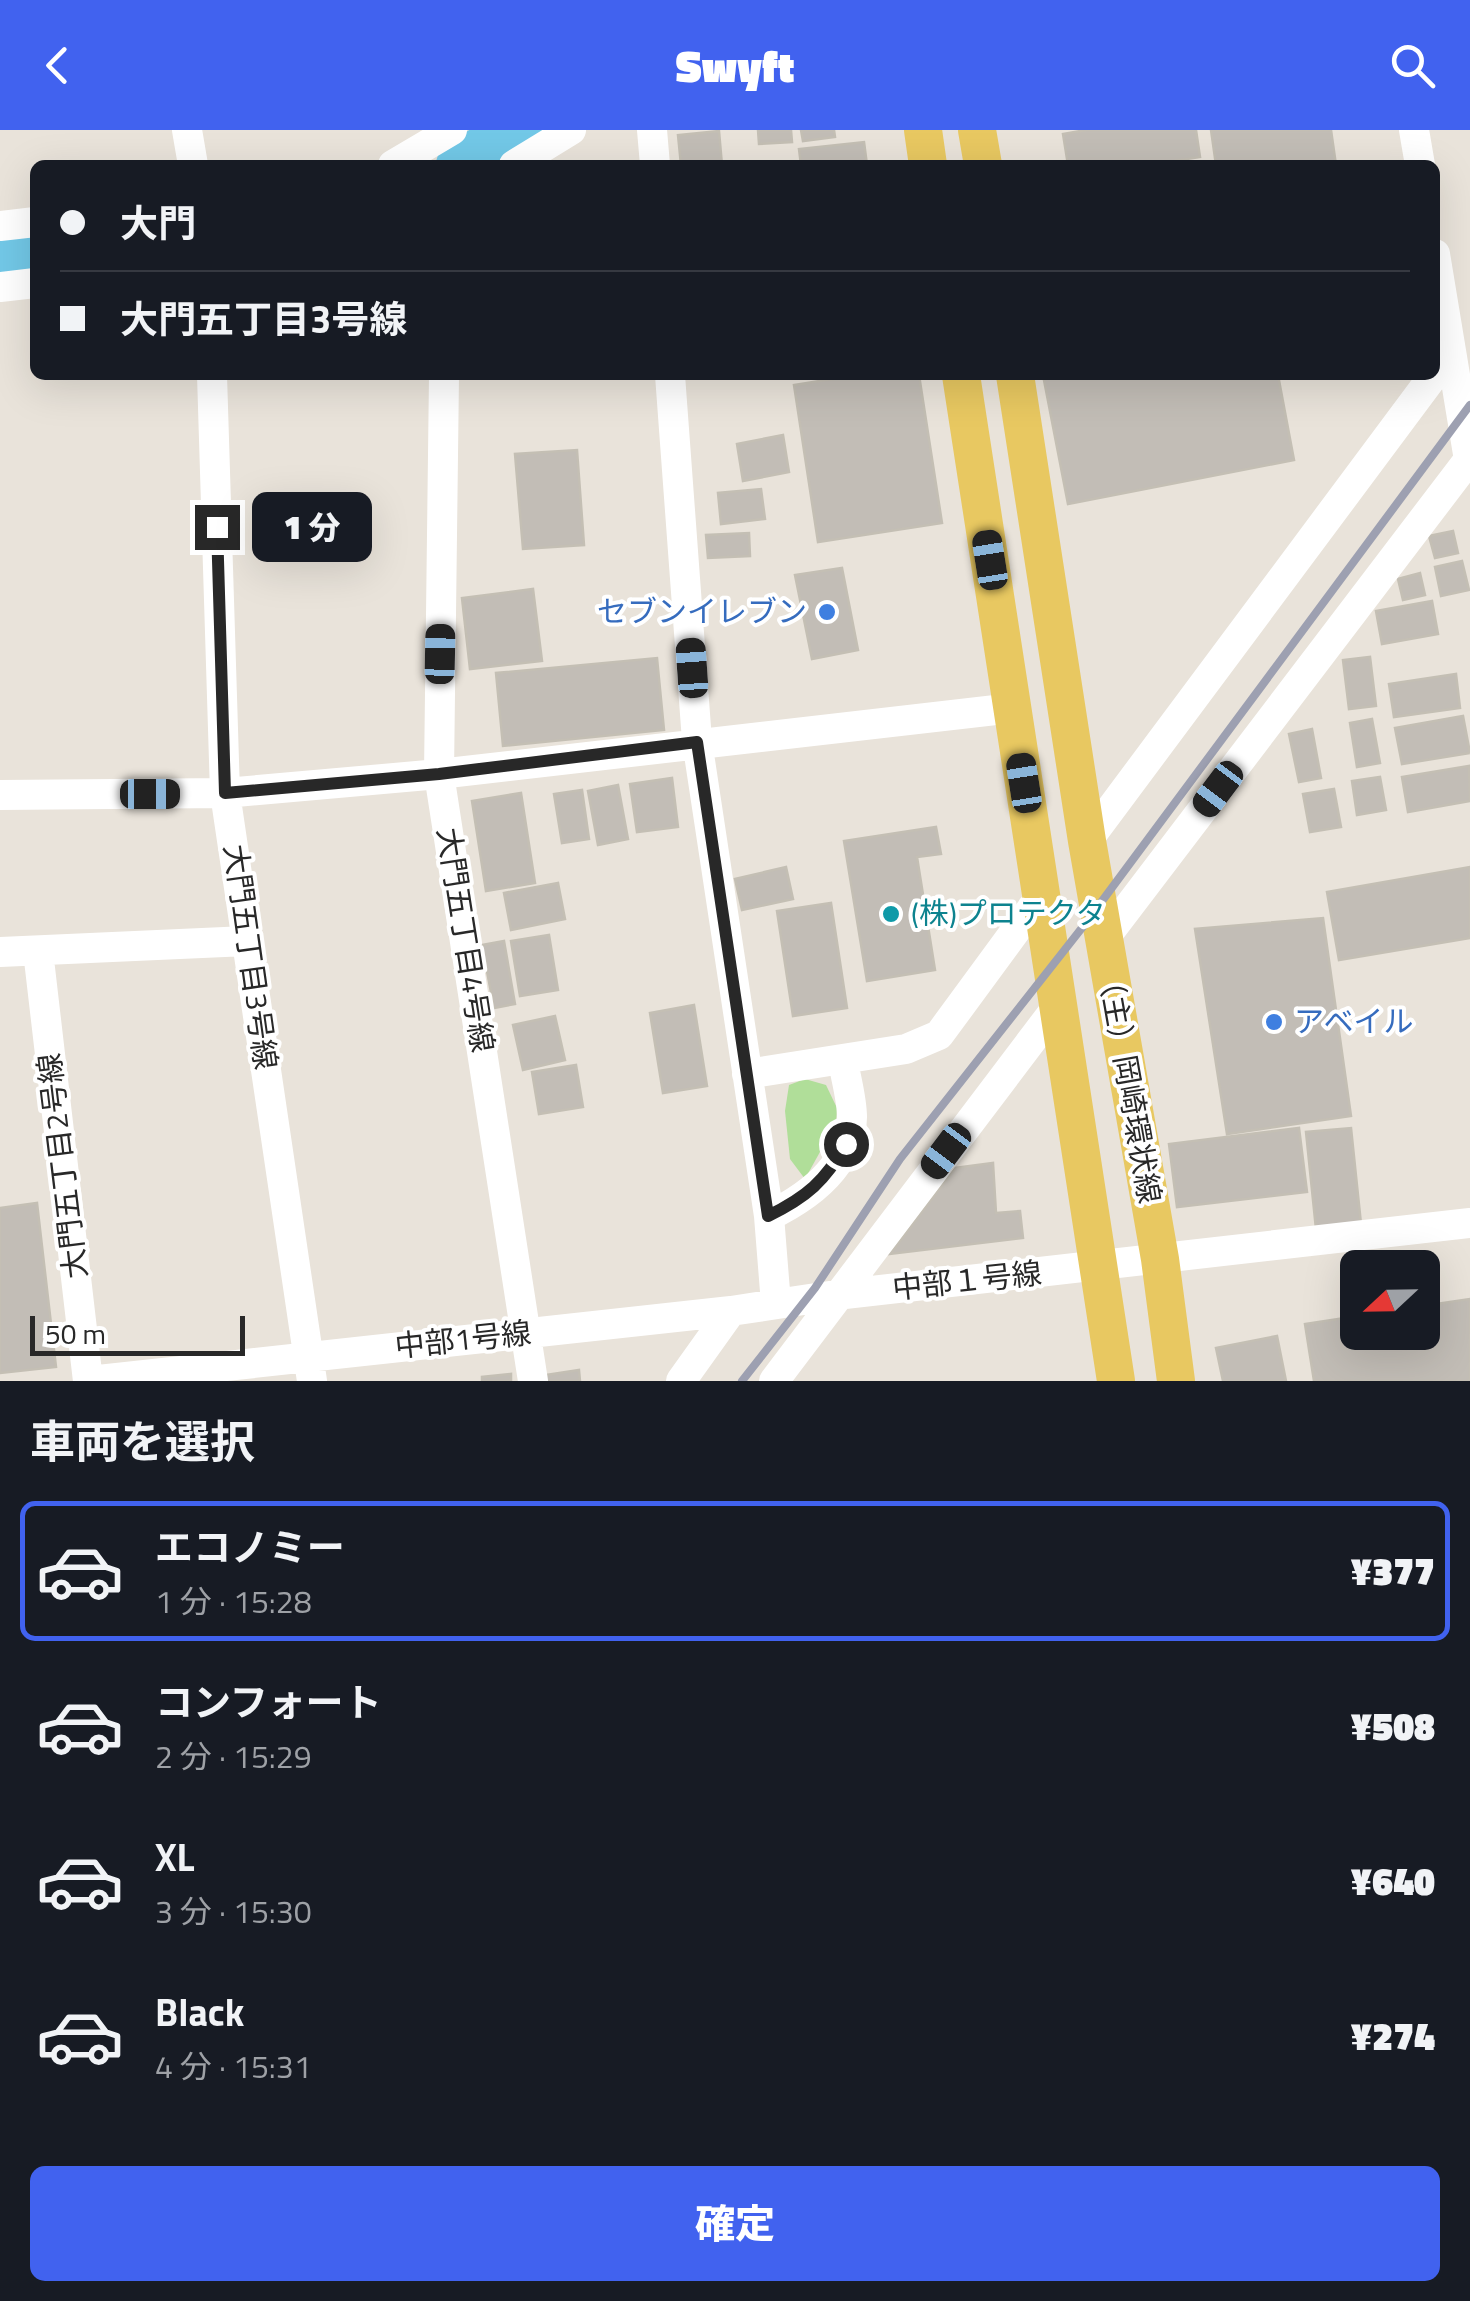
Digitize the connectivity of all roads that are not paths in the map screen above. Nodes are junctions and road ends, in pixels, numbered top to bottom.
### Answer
1 (187, 130) edge
2 (572, 130) edge
3 (652, 130) edge
4 (922, 130) edge
5 (977, 130) edge
6 (1414, 130) edge
7 (437, 134) edge
8 (191, 160) edge
9 (400, 160) edge
10 (522, 160) edge
11 (655, 160) edge
12 (927, 160) edge
13 (982, 160) edge
14 (1419, 160) edge
15 (30, 223) edge
16 (0, 226) edge
17 (30, 284) edge
18 (0, 287) edge
19 (1470, 327) edge
20 (1440, 367) edge
21 (212, 380) edge
22 (444, 380) edge
23 (670, 380) edge
24 (962, 380) edge
25 (1016, 380) edge
26 (1430, 380) edge
27 (1470, 461) edge
28 (1013, 708) junction
29 (697, 742) junction
30 (439, 774) junction
31 (225, 793) junction
32 (0, 794) edge
33 (1087, 841) junction
34 (1041, 896) junction
35 (1104, 939) junction
36 (246, 940) junction
37 (38, 951) junction
38 (0, 952) edge
39 (1057, 1007) junction
40 (843, 1061) junction
41 (747, 1074) junction
42 (768, 1216) junction
43 (1470, 1223) edge
44 (1160, 1260) junction
45 (1097, 1267) junction
46 (836, 1295) junction
47 (776, 1304) junction
48 (731, 1311) junction
49 (526, 1333) junction
50 (311, 1369) edge
51 (785, 1374) edge
52 (89, 1381) edge
53 (533, 1381) edge
54 (681, 1381) edge
55 (1116, 1381) edge
56 (1176, 1381) edge

1 - 8 street
2 - 10 street
3 - 11 street
4 - 12 main road
5 - 13 main road
6 - 14 street
7 - 9 street
15 - 16 street
17 - 18 street
19 - 20 street
20 - 27 street
21 - 31 street, 大門五丁目3号線
22 - 30 street, 大門五丁目4号線
23 - 29 street
24 - 28 main road, （主）岡崎環状線
25 - 33 main road, （主）岡崎環状線
26 - 33 street
27 - 35 street
28 - 29 street
28 - 34 main road, （主）岡崎環状線
29 - 30 street
29 - 41 street
30 - 31 street
30 - 49 street, 大門五丁目4号線
31 - 32 street
31 - 36 street, 大門五丁目3号線
33 - 35 main road, （主）岡崎環状線
34 - 39 main road, （主）岡崎環状線
34 - 40 street
35 - 44 main road, （主）岡崎環状線
36 - 37 street
36 - 50 street, 大門五丁目3号線
37 - 38 street
37 - 52 street, 大門五丁目2号線
39 - 45 main road, （主）岡崎環状線
39 - 46 street
40 - 41 street
40 - 42 street
41 - 42 street
42 - 47 street
43 - 44 street, 中部１号線
44 - 45 street, 中部１号線
44 - 56 main road, （主）岡崎環状線
45 - 46 street, 中部１号線
45 - 55 main road, （主）岡崎環状線
46 - 47 street, 中部1号線
46 - 51 street
47 - 48 street, 中部1号線
48 - 49 street, 中部1号線
48 - 54 street
49 - 50 street, 中部1号線
49 - 53 street, 大門五丁目4号線
50 - 52 street, 中部1号線

